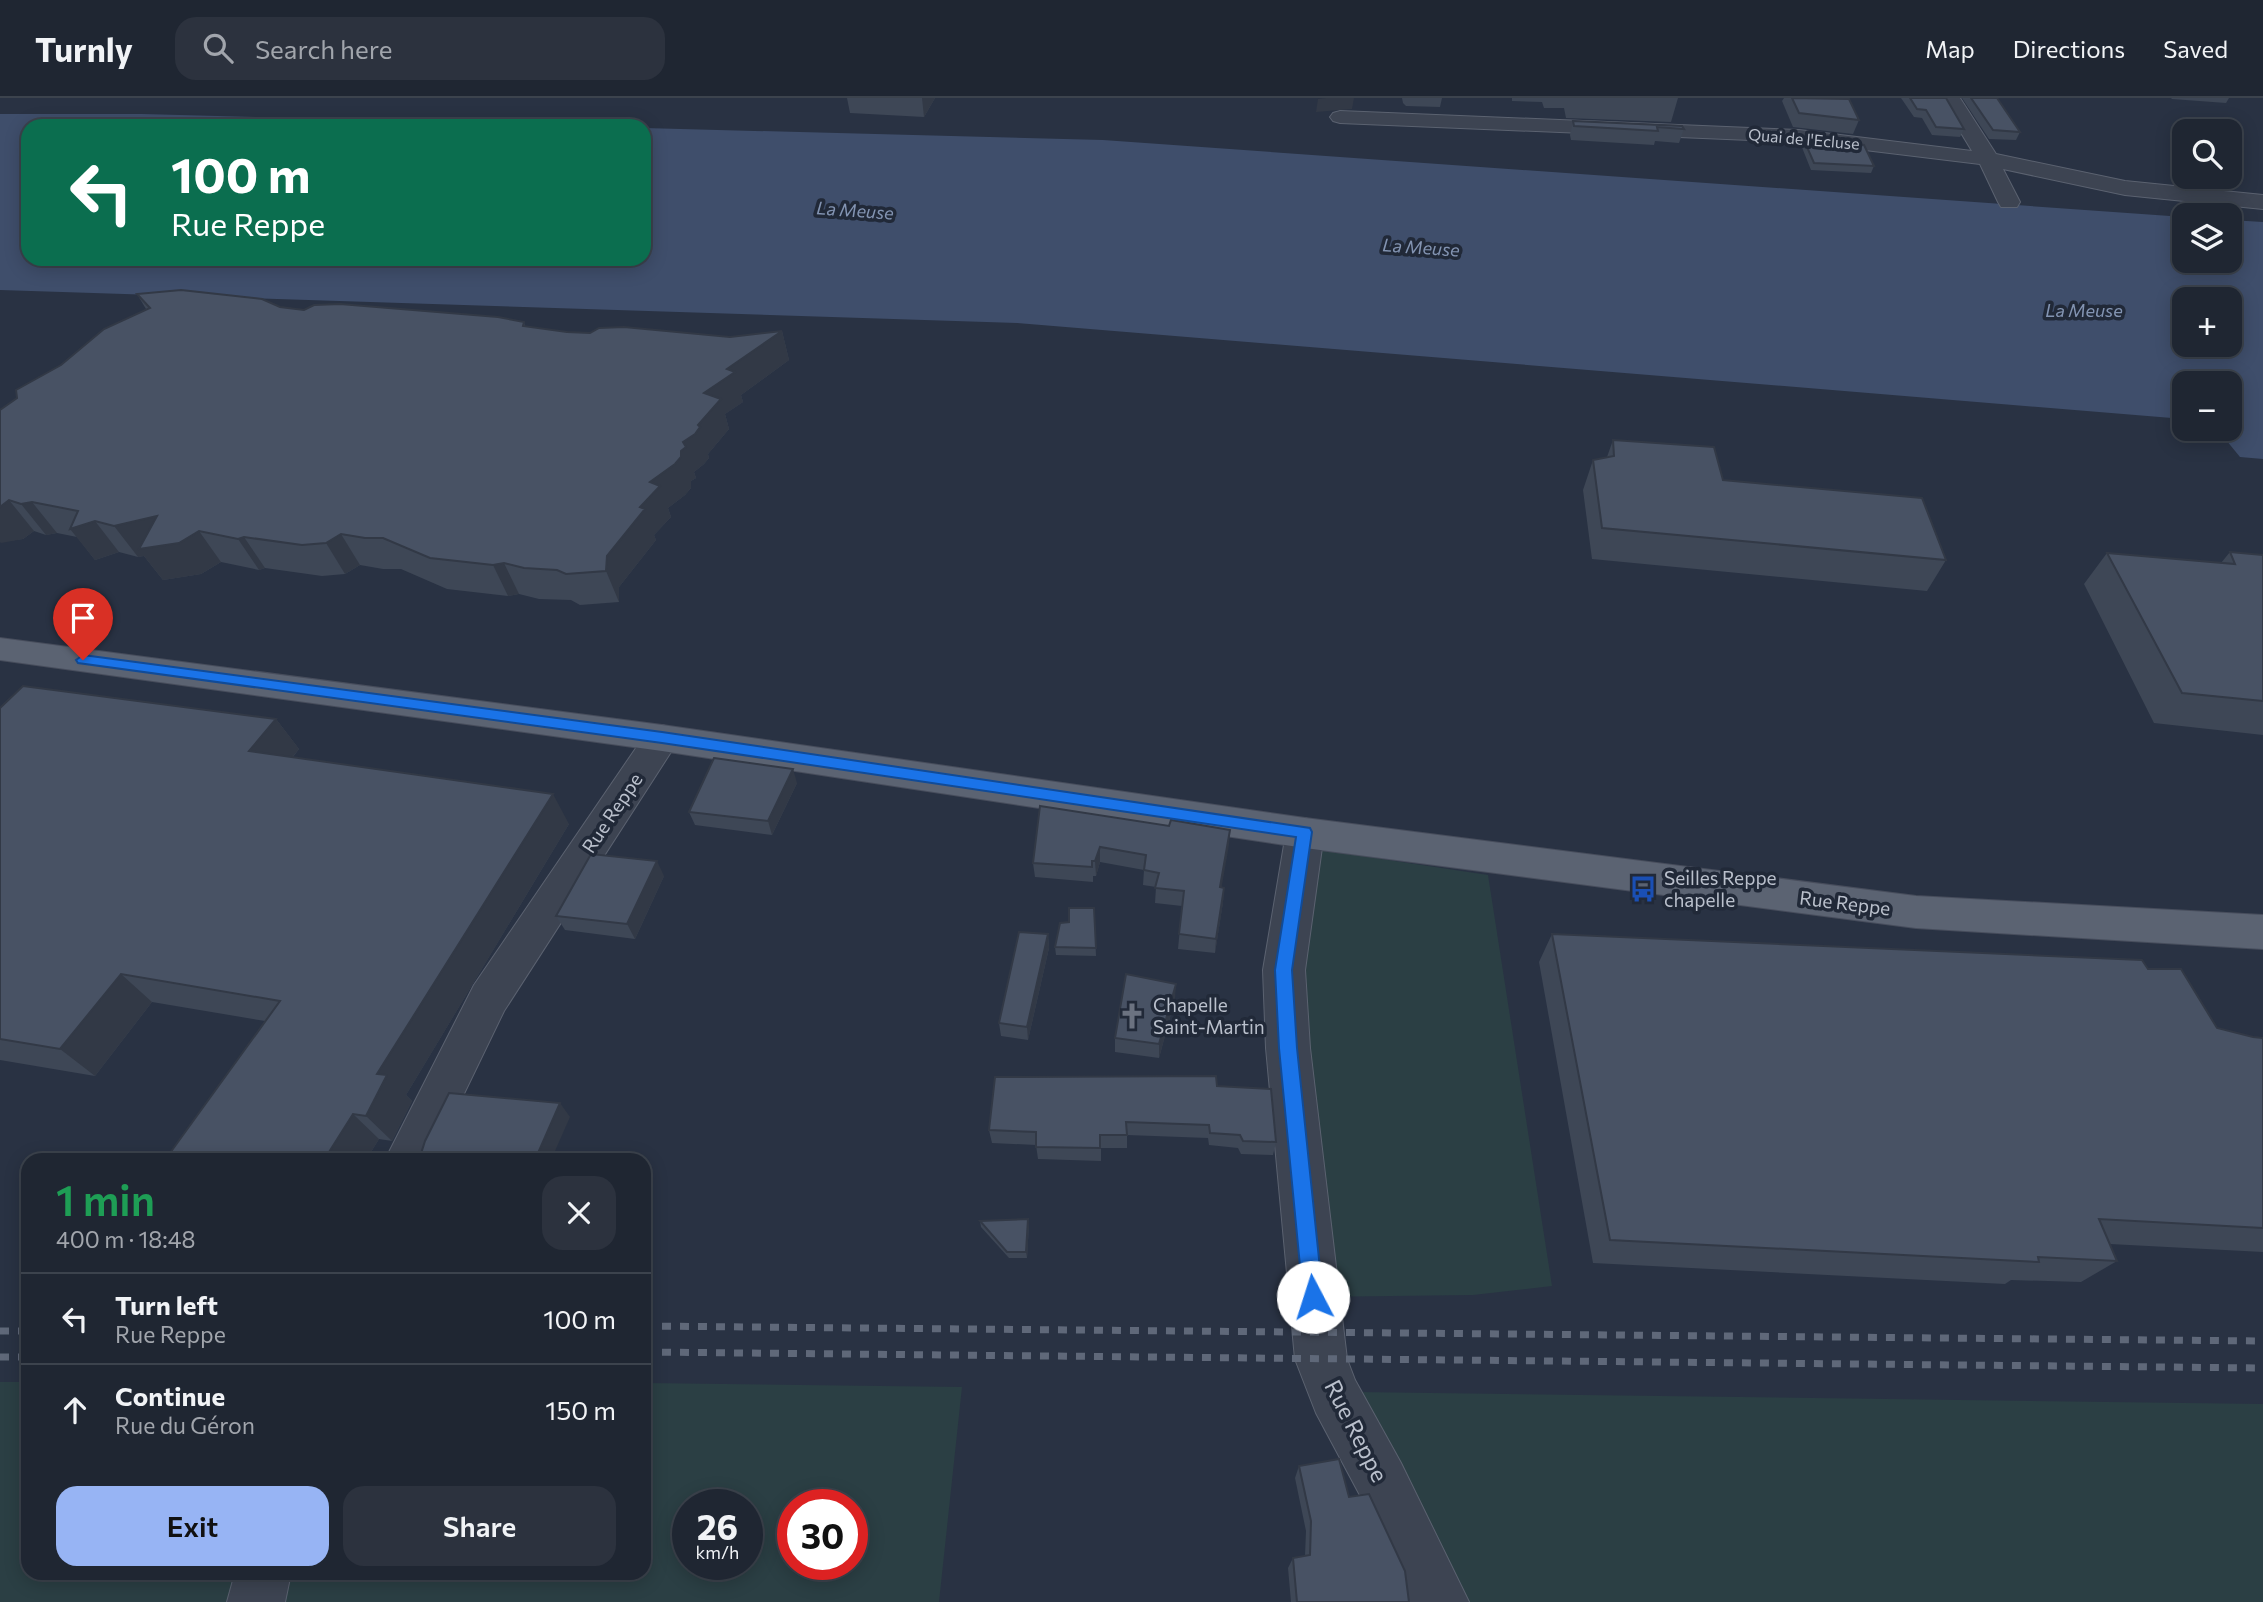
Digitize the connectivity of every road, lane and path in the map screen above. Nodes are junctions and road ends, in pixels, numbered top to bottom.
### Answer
1 (1950, 98) edge
2 (1340, 117) dead end
3 (1988, 159) junction
4 (2009, 202) dead end
5 (2263, 202) edge
6 (0, 649) edge
7 (662, 737) junction
8 (1305, 832) junction
9 (2263, 932) edge
10 (412, 1153) edge
11 (261, 1580) edge
12 (256, 1602) edge
13 (1440, 1602) edge

1 - 3 street
2 - 3 street, Quai de l'Ecluse
3 - 4 street
3 - 5 street, Quai de l'Ecluse
6 - 7 main road
7 - 8 main road, Rue Reppe
7 - 10 street, Rue Reppe
8 - 9 main road, Rue Reppe
8 - 13 street, Rue Reppe
11 - 12 street

